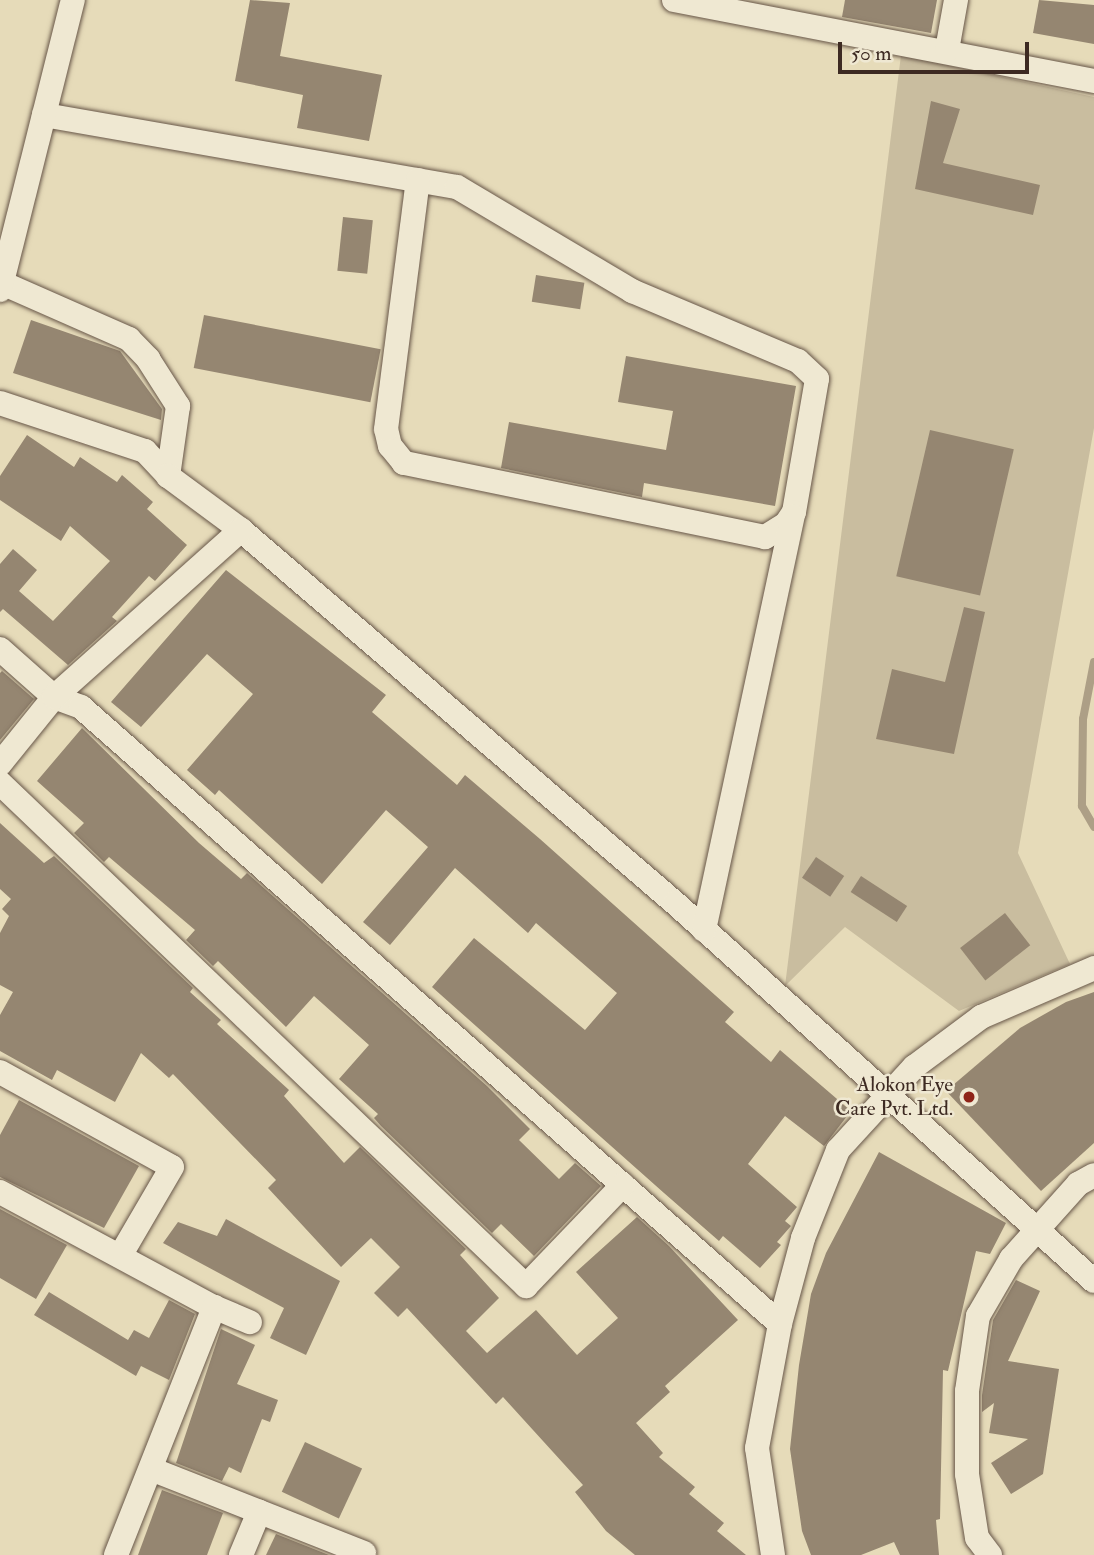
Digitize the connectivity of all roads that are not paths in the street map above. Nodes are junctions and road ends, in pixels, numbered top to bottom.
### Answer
1 (73, 0) edge
2 (674, 0) edge
3 (956, 0) edge
4 (947, 50) junction
5 (1094, 81) edge
6 (44, 115) junction
7 (418, 180) junction
8 (1, 286) edge
9 (0, 403) edge
10 (168, 476) junction
11 (794, 512) junction
12 (240, 530) junction
13 (0, 649) edge
14 (54, 698) junction
15 (0, 764) edge
16 (0, 783) edge
17 (704, 930) junction
18 (1094, 968) edge
19 (0, 1072) edge
20 (886, 1094) junction
21 (1094, 1175) edge
22 (623, 1185) junction
23 (0, 1192) edge
24 (1037, 1229) junction
25 (120, 1256) junction
26 (1094, 1281) edge
27 (214, 1307) junction
28 (250, 1322) dead end
29 (780, 1324) junction
30 (151, 1469) junction
31 (259, 1511) junction
32 (364, 1553) dead end
33 (116, 1555) edge
34 (241, 1555) edge
35 (773, 1555) edge
36 (990, 1555) edge

1 - 6 street
2 - 4 street
3 - 4 street
4 - 5 street
6 - 7 street
6 - 8 street
7 - 11 street
7 - 11 street
8 - 10 street
9 - 10 street
10 - 12 street
11 - 17 street
12 - 14 street
12 - 17 street
13 - 14 street
14 - 15 street
14 - 22 street
16 - 22 street
17 - 20 street
18 - 20 street
19 - 25 street
20 - 24 street
20 - 29 street
21 - 24 street
22 - 29 street
23 - 25 street
24 - 26 street
24 - 36 street
25 - 27 street
27 - 28 street
27 - 30 street
29 - 35 street
30 - 31 street
30 - 33 street
31 - 32 street
31 - 34 street

